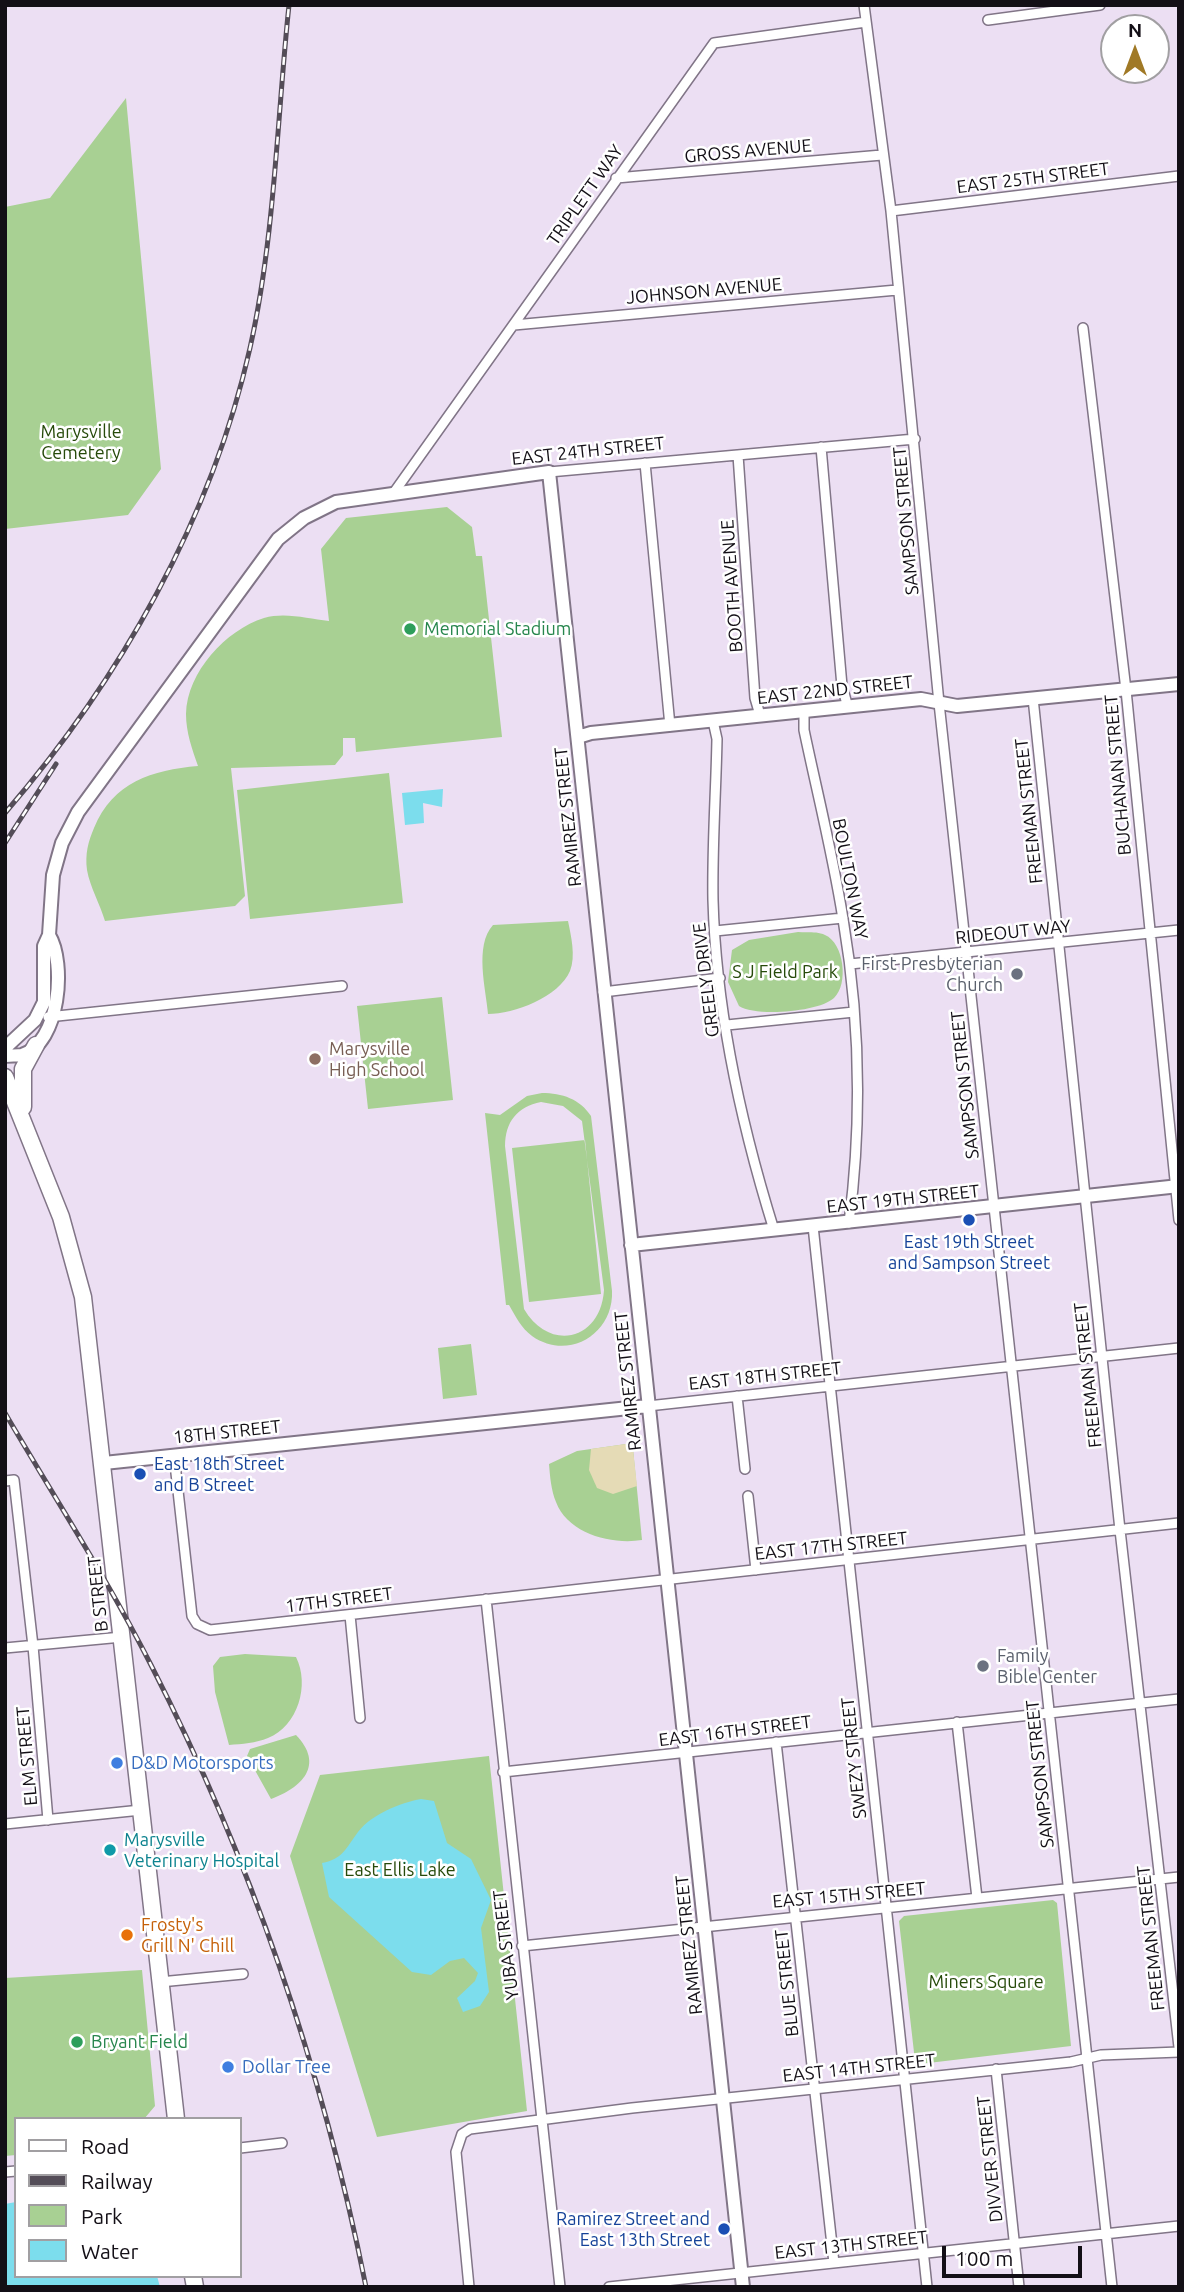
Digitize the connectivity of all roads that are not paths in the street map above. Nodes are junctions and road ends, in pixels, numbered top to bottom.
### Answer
1 (863, 5) edge
2 (1100, 5) edge
3 (988, 20) dead end
4 (866, 23) junction
5 (883, 155) junction
6 (1179, 176) edge
7 (616, 178) junction
8 (891, 211) junction
9 (897, 290) junction
10 (514, 324) junction
11 (1083, 328) dead end
12 (915, 439) junction
13 (821, 447) junction
14 (738, 455) junction
15 (645, 463) junction
16 (550, 472) junction
17 (396, 491) junction
18 (1179, 684) edge
19 (1126, 690) junction
20 (1033, 698) junction
21 (939, 703) junction
22 (847, 704) junction
23 (804, 710) junction
24 (760, 715) junction
25 (713, 721) junction
26 (670, 726) junction
27 (578, 737) junction
28 (843, 918) junction
29 (1179, 930) edge
30 (715, 931) junction
31 (1149, 933) junction
32 (49, 935) junction
33 (1058, 942) junction
34 (967, 953) junction
35 (850, 964) junction
36 (720, 978) junction
37 (342, 986) dead end
38 (603, 992) junction
39 (854, 1012) junction
40 (52, 1016) junction
41 (35, 1020) junction
42 (727, 1025) junction
43 (36, 1045) junction
44 (5, 1048) edge
45 (5, 1056) edge
46 (5, 1077) edge
47 (24, 1120) junction
48 (1177, 1186) edge
49 (1084, 1197) junction
50 (994, 1207) junction
51 (1179, 1220) edge
52 (849, 1223) junction
53 (813, 1226) junction
54 (774, 1230) junction
55 (631, 1245) junction
56 (1179, 1348) edge
57 (1102, 1356) junction
58 (1011, 1367) junction
59 (829, 1386) junction
60 (737, 1396) junction
61 (648, 1406) junction
62 (354, 1437) joint
63 (174, 1455) junction
64 (104, 1463) junction
65 (745, 1469) dead end
66 (10, 1480) edge
67 (748, 1496) dead end
68 (1179, 1523) edge
69 (1120, 1530) junction
70 (1031, 1540) junction
71 (848, 1560) junction
72 (756, 1570) junction
73 (667, 1579) junction
74 (486, 1599) junction
75 (350, 1615) junction
76 (122, 1637) junction
77 (33, 1646) junction
78 (5, 1648) edge
79 (1179, 1699) edge
80 (1139, 1703) junction
81 (1048, 1713) junction
82 (360, 1718) dead end
83 (957, 1722) junction
84 (867, 1732) junction
85 (776, 1742) junction
86 (686, 1753) junction
87 (503, 1772) junction
88 (141, 1810) junction
89 (48, 1820) junction
90 (5, 1824) edge
91 (1179, 1877) edge
92 (1161, 1878) junction
93 (1068, 1886) junction
94 (977, 1898) junction
95 (886, 1907) junction
96 (796, 1915) junction
97 (704, 1926) junction
98 (522, 1945) junction
99 (243, 1974) dead end
100 (160, 1982) junction
101 (1179, 2050) edge
102 (1086, 2059) junction
103 (996, 2069) junction
104 (904, 2078) junction
105 (813, 2089) junction
106 (724, 2099) junction
107 (176, 2117) edge
108 (542, 2119) junction
109 (282, 2143) dead end
110 (242, 2148) edge
111 (1179, 2226) edge
112 (1108, 2234) junction
113 (1014, 2244) junction
114 (924, 2254) junction
115 (834, 2263) junction
116 (742, 2272) junction
117 (469, 2287) edge
118 (560, 2287) edge
119 (609, 2287) edge
120 (743, 2287) edge
121 (927, 2287) edge
122 (1019, 2287) edge
123 (1112, 2287) edge

1 - 4 street, SAMPSON STREET
2 - 3 street
4 - 5 street, SAMPSON STREET
4 - 7 street, TRIPLETT WAY
5 - 7 street, GROSS AVENUE
5 - 8 street, SAMPSON STREET
6 - 8 street, EAST 25TH STREET
7 - 10 street, TRIPLETT WAY
8 - 9 street, SAMPSON STREET
9 - 10 street, JOHNSON AVENUE
9 - 12 street, SAMPSON STREET
10 - 17 street, TRIPLETT WAY
11 - 19 street, BUCHANAN STREET
12 - 13 street, EAST 24TH STREET
12 - 21 street, SAMPSON STREET
13 - 14 street, EAST 24TH STREET
13 - 22 street
14 - 15 street, EAST 24TH STREET
14 - 24 street, BOOTH AVENUE
15 - 16 street, EAST 24TH STREET
15 - 26 street
16 - 17 street, EAST 24TH STREET
16 - 27 street, RAMIREZ STREET
17 - 32 street, EAST 24TH STREET
18 - 19 street, EAST 22ND STREET
19 - 20 street, EAST 22ND STREET
19 - 31 street, BUCHANAN STREET
20 - 21 street, EAST 22ND STREET
20 - 33 street, FREEMAN STREET
21 - 22 street, EAST 22ND STREET
21 - 34 street, SAMPSON STREET
22 - 23 street, EAST 22ND STREET
23 - 24 street, EAST 22ND STREET
23 - 28 street, BOULTON WAY
24 - 25 street, EAST 22ND STREET
25 - 26 street, EAST 22ND STREET
25 - 30 street, GREELY DRIVE
26 - 27 street, EAST 22ND STREET
27 - 38 street, RAMIREZ STREET
28 - 30 street
28 - 35 street, BOULTON WAY
29 - 31 street, RIDEOUT WAY
30 - 36 street, GREELY DRIVE
31 - 33 street, RIDEOUT WAY
31 - 48 street, BUCHANAN STREET
32 - 40 street
32 - 41 street, EAST 24TH STREET
33 - 34 street, RIDEOUT WAY
33 - 49 street, FREEMAN STREET
34 - 35 street, RIDEOUT WAY
34 - 50 street, SAMPSON STREET
35 - 39 street, BOULTON WAY
36 - 38 street
36 - 42 street, GREELY DRIVE
37 - 40 street
38 - 55 street, RAMIREZ STREET
39 - 42 street
39 - 52 street, BOULTON WAY
40 - 41 street
40 - 43 street
41 - 44 street
42 - 54 street, GREELY DRIVE
43 - 45 street
43 - 47 highway
46 - 47 highway, B STREET
47 - 64 highway, B STREET
48 - 49 street, EAST 19TH STREET
48 - 51 street, BUCHANAN STREET
49 - 50 street, EAST 19TH STREET
49 - 57 street, FREEMAN STREET
50 - 52 street, EAST 19TH STREET
50 - 58 street, SAMPSON STREET
52 - 53 street, EAST 19TH STREET
53 - 54 street, EAST 19TH STREET
53 - 59 street, SWEZY STREET
54 - 55 street, EAST 19TH STREET
55 - 61 street, RAMIREZ STREET
56 - 57 street, EAST 18TH STREET
57 - 58 street, EAST 18TH STREET
57 - 69 street, FREEMAN STREET
58 - 59 street, EAST 18TH STREET
58 - 70 street, SAMPSON STREET
59 - 60 street, EAST 18TH STREET
59 - 71 street, SWEZY STREET
60 - 61 street, EAST 18TH STREET
60 - 65 street
61 - 62 street, EAST 18TH STREET
61 - 73 street, RAMIREZ STREET
62 - 63 street, 18TH STREET
63 - 64 street, 18TH STREET
63 - 75 street, 17TH STREET
64 - 76 highway, B STREET
66 - 77 street, ELM STREET
67 - 72 street
68 - 69 street, EAST 17TH STREET
69 - 70 street, EAST 17TH STREET
69 - 80 street, FREEMAN STREET
70 - 71 street, EAST 17TH STREET
70 - 81 street, SAMPSON STREET
71 - 72 street, EAST 17TH STREET
71 - 84 street, SWEZY STREET
72 - 73 street, EAST 17TH STREET
73 - 74 street, EAST 17TH STREET
73 - 86 street, RAMIREZ STREET
74 - 75 street, 17TH STREET
74 - 87 street, YUBA STREET
75 - 82 street
76 - 77 street
76 - 88 highway, B STREET
77 - 78 street
77 - 89 street, ELM STREET
79 - 80 street, EAST 16TH STREET
80 - 81 street, EAST 16TH STREET
80 - 92 street, FREEMAN STREET
81 - 83 street, EAST 16TH STREET
81 - 93 street, SAMPSON STREET
83 - 84 street, EAST 16TH STREET
83 - 94 street
84 - 85 street, EAST 16TH STREET
84 - 95 street, SWEZY STREET
85 - 86 street, EAST 16TH STREET
85 - 96 street, BLUE STREET
86 - 87 street, EAST 16TH STREET
86 - 97 street, RAMIREZ STREET
87 - 98 street, YUBA STREET
88 - 89 street
88 - 100 highway, B STREET
89 - 90 street
91 - 92 street, EAST 15TH STREET
92 - 93 street, EAST 15TH STREET
92 - 101 street, FREEMAN STREET
93 - 94 street, EAST 15TH STREET
93 - 102 street, SAMPSON STREET
94 - 95 street, EAST 15TH STREET
95 - 96 street, EAST 15TH STREET
95 - 104 street, SWEZY STREET
96 - 97 street, EAST 15TH STREET
96 - 105 street, BLUE STREET
97 - 98 street, EAST 15TH STREET
97 - 106 street, RAMIREZ STREET
98 - 108 street, YUBA STREET
99 - 100 street
100 - 107 highway, B STREET
101 - 102 street, EAST 14TH STREET
102 - 103 street, EAST 14TH STREET
102 - 112 street, SAMPSON STREET
103 - 104 street, EAST 14TH STREET
103 - 113 street, DIVVER STREET
104 - 105 street, EAST 14TH STREET
104 - 114 street, SWEZY STREET
105 - 106 street, EAST 14TH STREET
105 - 115 street, BLUE STREET
106 - 108 street, EAST 14TH STREET
106 - 116 street, RAMIREZ STREET
108 - 117 street, EAST 14TH STREET
108 - 118 street, YUBA STREET
109 - 110 street
111 - 112 street, EAST 13TH STREET
112 - 113 street, EAST 13TH STREET
112 - 123 street, SAMPSON STREET
113 - 114 street, EAST 13TH STREET
113 - 122 street, DIVVER STREET
114 - 115 street, EAST 13TH STREET
114 - 121 street, SWEZY STREET
115 - 116 street, EAST 13TH STREET
116 - 119 street, EAST 13TH STREET
116 - 120 street, RAMIREZ STREET

